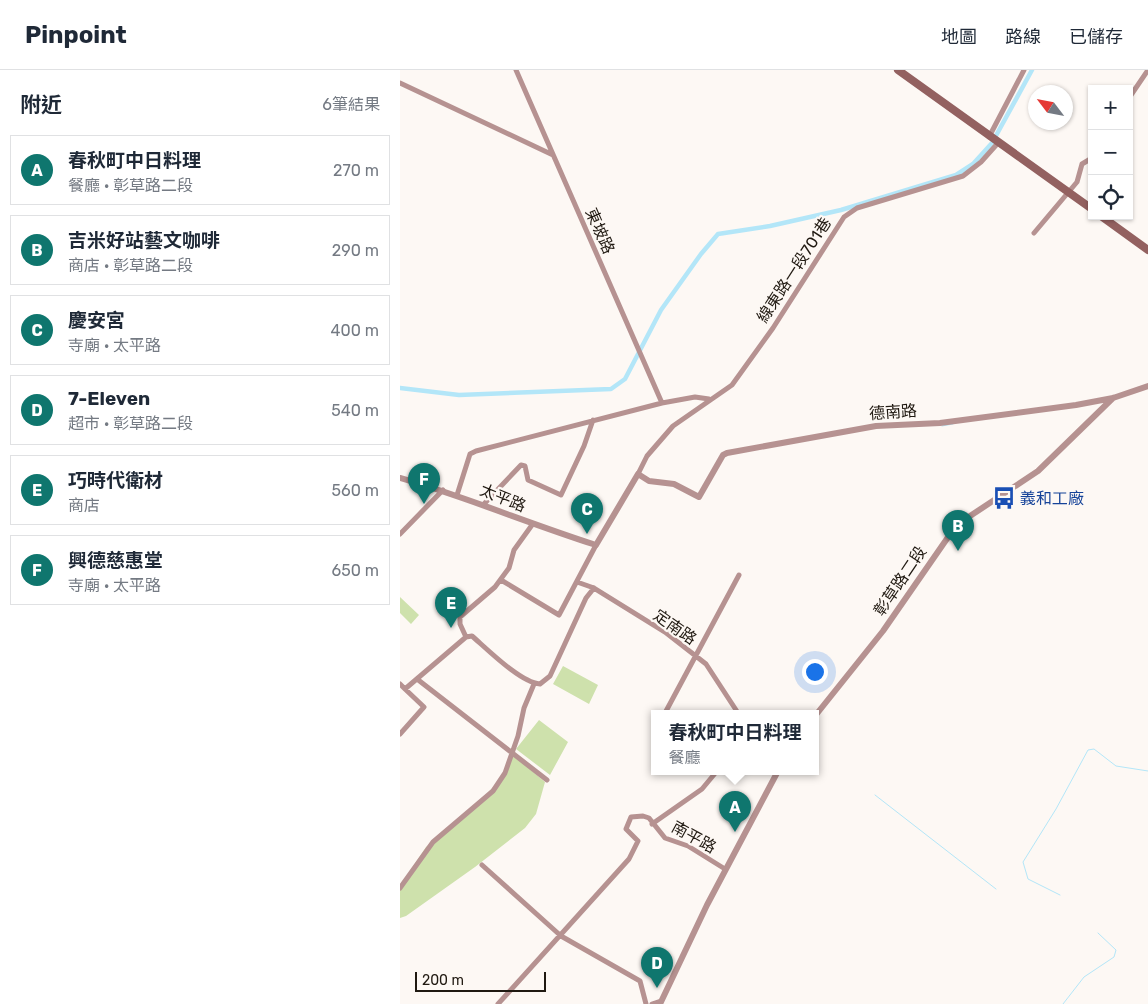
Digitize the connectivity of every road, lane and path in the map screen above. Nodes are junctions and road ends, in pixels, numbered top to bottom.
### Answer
1 (516, 70) edge
2 (898, 70) edge
3 (1024, 70) edge
4 (1148, 70) edge
5 (400, 83) edge
6 (1133, 92) edge
7 (994, 140) junction
8 (553, 155) junction
9 (1088, 160) edge
10 (1068, 192) junction
11 (1088, 206) edge
12 (1107, 220) edge
13 (1034, 232) dead end
14 (1148, 250) edge
15 (1148, 386) edge
16 (1113, 398) junction
17 (710, 399) junction
18 (662, 402) junction
19 (593, 420) junction
20 (638, 474) junction
21 (400, 478) edge
22 (443, 490) junction
23 (457, 495) junction
24 (483, 505) junction
25 (532, 525) junction
26 (400, 534) edge
27 (596, 545) junction
28 (739, 574) dead end
29 (501, 580) junction
30 (577, 582) junction
31 (594, 588) junction
32 (466, 637) junction
33 (696, 657) junction
34 (417, 679) junction
35 (400, 684) edge
36 (534, 684) junction
37 (405, 689) junction
38 (667, 710) edge
39 (736, 710) edge
40 (819, 711) edge
41 (400, 734) edge
42 (512, 753) junction
43 (714, 775) edge
44 (776, 775) edge
45 (547, 780) dead end
46 (652, 824) junction
47 (482, 865) dead end
48 (725, 869) junction
49 (400, 888) edge
50 (562, 936) junction
51 (660, 1002) edge
52 (498, 1004) edge
53 (646, 1004) edge
54 (652, 1004) edge

1 - 8 street, 東坡路
2 - 7 main road
3 - 7 street, 線東路一段701巷
4 - 6 street
5 - 8 street
7 - 10 main road
7 - 17 street, 線東路一段701巷
8 - 18 street, 東坡路
9 - 10 street
10 - 11 main road
10 - 13 street
12 - 14 main road
15 - 16 street
16 - 20 street, 德南路
16 - 40 street, 彰草路二段
17 - 18 street
17 - 20 street, 線東路一段701巷
18 - 19 street
19 - 23 street
19 - 24 street
20 - 27 street
21 - 22 street, 太平路
22 - 23 street, 太平路
22 - 26 street
23 - 24 street, 太平路
24 - 25 street, 太平路
25 - 27 street, 太平路
25 - 29 street
27 - 30 street
28 - 33 street
29 - 30 street
29 - 32 street
30 - 31 street, 定南路
31 - 33 street, 定南路
31 - 36 street
32 - 34 street
32 - 36 street
33 - 38 street
33 - 39 street, 定南路
34 - 37 street
34 - 42 street
35 - 37 street
36 - 42 street
37 - 41 street
42 - 45 street
42 - 49 street
43 - 46 street, 南平路
44 - 48 street
46 - 48 street, 南平路
46 - 50 street, 南平路
47 - 50 street
48 - 51 street
50 - 52 street
50 - 53 street
51 - 54 street

